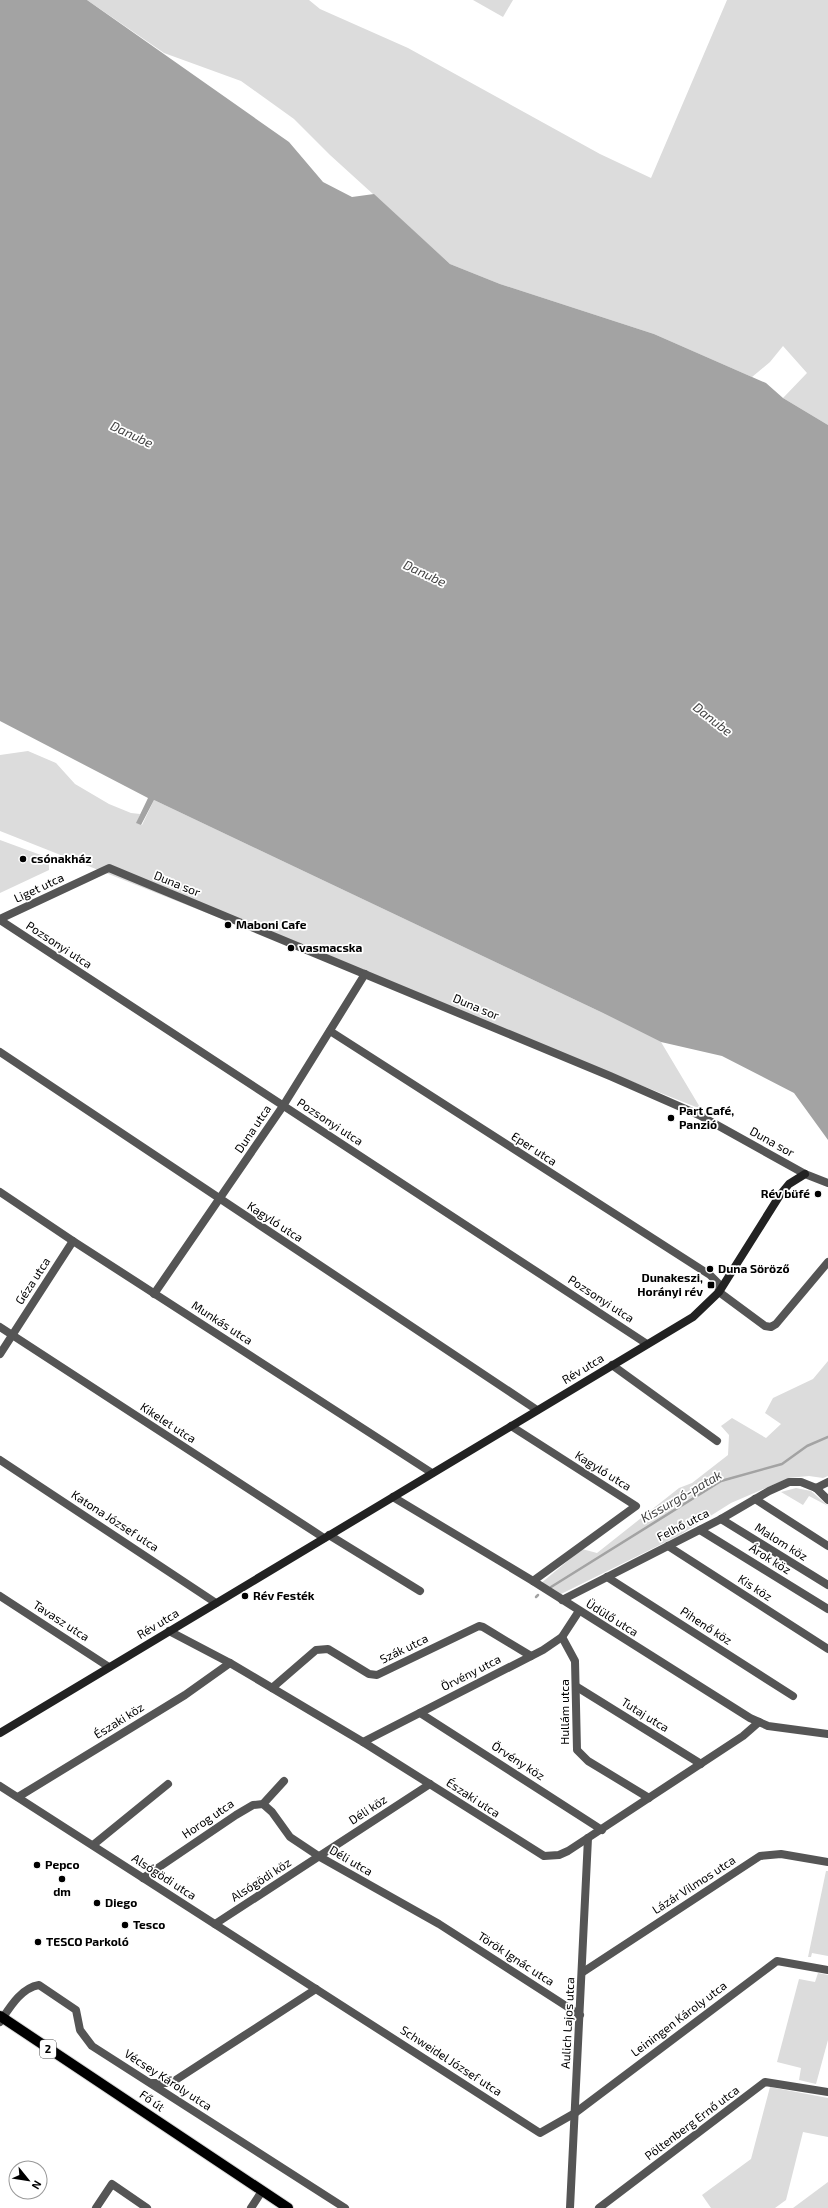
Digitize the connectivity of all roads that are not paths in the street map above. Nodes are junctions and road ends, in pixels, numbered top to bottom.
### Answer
1 (109, 868) joint
2 (0, 920) edge
3 (365, 974) junction
4 (330, 1031) junction
5 (0, 1052) edge
6 (283, 1106) junction
7 (805, 1174) junction
8 (828, 1183) edge
9 (0, 1192) edge
10 (220, 1200) junction
11 (72, 1241) junction
12 (828, 1262) edge
13 (719, 1292) junction
14 (154, 1294) junction
15 (0, 1327) edge
16 (12, 1335) junction
17 (647, 1344) junction
18 (0, 1354) edge
19 (612, 1365) junction
20 (537, 1410) junction
21 (510, 1426) junction
22 (717, 1441) dead end
23 (0, 1460) edge
24 (432, 1473) junction
25 (828, 1482) edge
26 (816, 1488) junction
27 (393, 1497) junction
28 (755, 1499) junction
29 (828, 1500) edge
30 (721, 1519) junction
31 (700, 1530) junction
32 (326, 1537) junction
33 (668, 1546) junction
34 (828, 1546) edge
35 (607, 1577) junction
36 (533, 1581) junction
37 (828, 1585) edge
38 (420, 1591) dead end
39 (0, 1596) edge
40 (562, 1600) junction
41 (216, 1603) junction
42 (828, 1609) edge
43 (579, 1611) junction
44 (169, 1631) junction
45 (562, 1637) junction
46 (828, 1649) edge
47 (531, 1656) junction
48 (230, 1663) junction
49 (109, 1667) junction
50 (577, 1687) junction
51 (272, 1688) junction
52 (793, 1696) dead end
53 (420, 1713) junction
54 (758, 1722) junction
55 (0, 1732) edge
56 (828, 1734) edge
57 (363, 1742) junction
58 (701, 1764) junction
59 (284, 1781) dead end
60 (168, 1784) dead end
61 (430, 1784) junction
62 (0, 1786) edge
63 (18, 1797) junction
64 (649, 1798) junction
65 (263, 1804) junction
66 (602, 1830) junction
67 (588, 1838) junction
68 (93, 1845) junction
69 (320, 1857) junction
70 (828, 1862) edge
71 (143, 1878) junction
72 (215, 1924) junction
73 (439, 1924) joint
74 (828, 1970) edge
75 (583, 1972) junction
76 (316, 1989) junction
77 (580, 2015) junction
78 (1, 2019) edge
79 (151, 2083) junction
80 (828, 2092) edge
81 (575, 2113) junction
82 (262, 2191) junction
83 (96, 2208) edge
84 (147, 2208) edge
85 (251, 2208) edge
86 (288, 2208) edge
87 (345, 2208) edge
88 (570, 2208) edge
89 (599, 2208) edge

1 - 2 street, Liget utca
1 - 3 street, Duna sor
2 - 6 street, Pozsonyi utca
3 - 4 street, Duna utca
3 - 7 street, Duna sor
4 - 6 street, Duna utca
4 - 13 street, Eper utca
5 - 10 street, Kagyló utca
6 - 10 street, Duna utca
6 - 17 street, Pozsonyi utca
7 - 8 street, Duna sor
7 - 13 street, Rév utca
9 - 11 street, Munkás utca
10 - 14 street, Duna utca
10 - 20 street, Kagyló utca
11 - 14 street, Munkás utca
11 - 16 street, Géza utca
12 - 13 street
13 - 17 street, Rév utca
14 - 24 street, Munkás utca
15 - 16 street, Kikelet utca
16 - 18 street, Géza utca
16 - 32 street, Kikelet utca
17 - 19 street, Rév utca
19 - 20 street, Rév utca
19 - 22 street
20 - 21 street, Rév utca
21 - 24 street, Rév utca
21 - 36 street, Kagyló utca
23 - 41 street, Katona József utca
24 - 27 street, Rév utca
25 - 26 street
26 - 28 street, Felhő utca
26 - 29 street
27 - 32 street, Rév utca
27 - 36 street, Üdülő utca
28 - 30 street, Felhő utca
28 - 34 street
30 - 31 street, Felhő utca
30 - 37 street, Malom köz
31 - 33 street, Felhő utca
31 - 42 street, Árok köz
32 - 38 street
32 - 41 street, Rév utca
33 - 35 street, Felhő utca
33 - 46 street, Kis köz
35 - 40 street, Felhő utca
35 - 52 street, Pihenő köz
36 - 40 street, Üdülő utca
39 - 49 street, Tavasz utca
40 - 43 street, Üdülő utca
41 - 44 street, Rév utca
43 - 45 street, Örvény utca
43 - 54 street, Üdülő utca
44 - 48 street, Északi utca
44 - 49 street, Rév utca
45 - 47 street, Örvény utca
45 - 50 street, Hullám utca
47 - 51 street, Szák utca
47 - 53 street, Örvény utca
48 - 51 street, Északi utca
48 - 63 street, Északi köz
49 - 55 street, Rév utca
50 - 58 street, Tutaj utca
50 - 64 street, Hullám utca
51 - 57 street, Északi utca
53 - 57 street, Örvény utca
53 - 66 street, Örvény köz
54 - 56 street, Üdülő utca
54 - 58 street, Északi utca
57 - 61 street, Északi utca
58 - 64 street, Északi utca
59 - 65 street, Horog utca
60 - 68 street
61 - 67 street, Északi utca
61 - 69 street, Déli köz
62 - 63 street, Alsógödi utca
63 - 68 street, Alsógödi utca
64 - 66 street, Északi utca
65 - 69 street, Déli utca
65 - 71 street, Horog utca
66 - 67 street, Északi utca
67 - 75 street, Aulich Lajos utca
68 - 71 street, Alsógödi utca
69 - 72 street, Alsógödi köz
69 - 73 street, Déli utca
70 - 75 street, Lázár Vilmos utca
71 - 72 street, Alsógödi utca
72 - 76 street, Alsógödi utca
73 - 77 street, Török Ignác utca
74 - 81 street, Leiningen Károly utca
75 - 77 street, Aulich Lajos utca
76 - 79 street
76 - 81 street, Schweidel József utca
77 - 81 street, Aulich Lajos utca
78 - 79 street, Vécsey Károly utca
78 - 82 main road, Fő út / 2
79 - 87 street, Vécsey Károly utca
80 - 89 street, Pöltenberg Ernő utca
81 - 88 street, Aulich Lajos utca
82 - 85 street
82 - 86 main road, Fő út / 2
83 - 84 street

